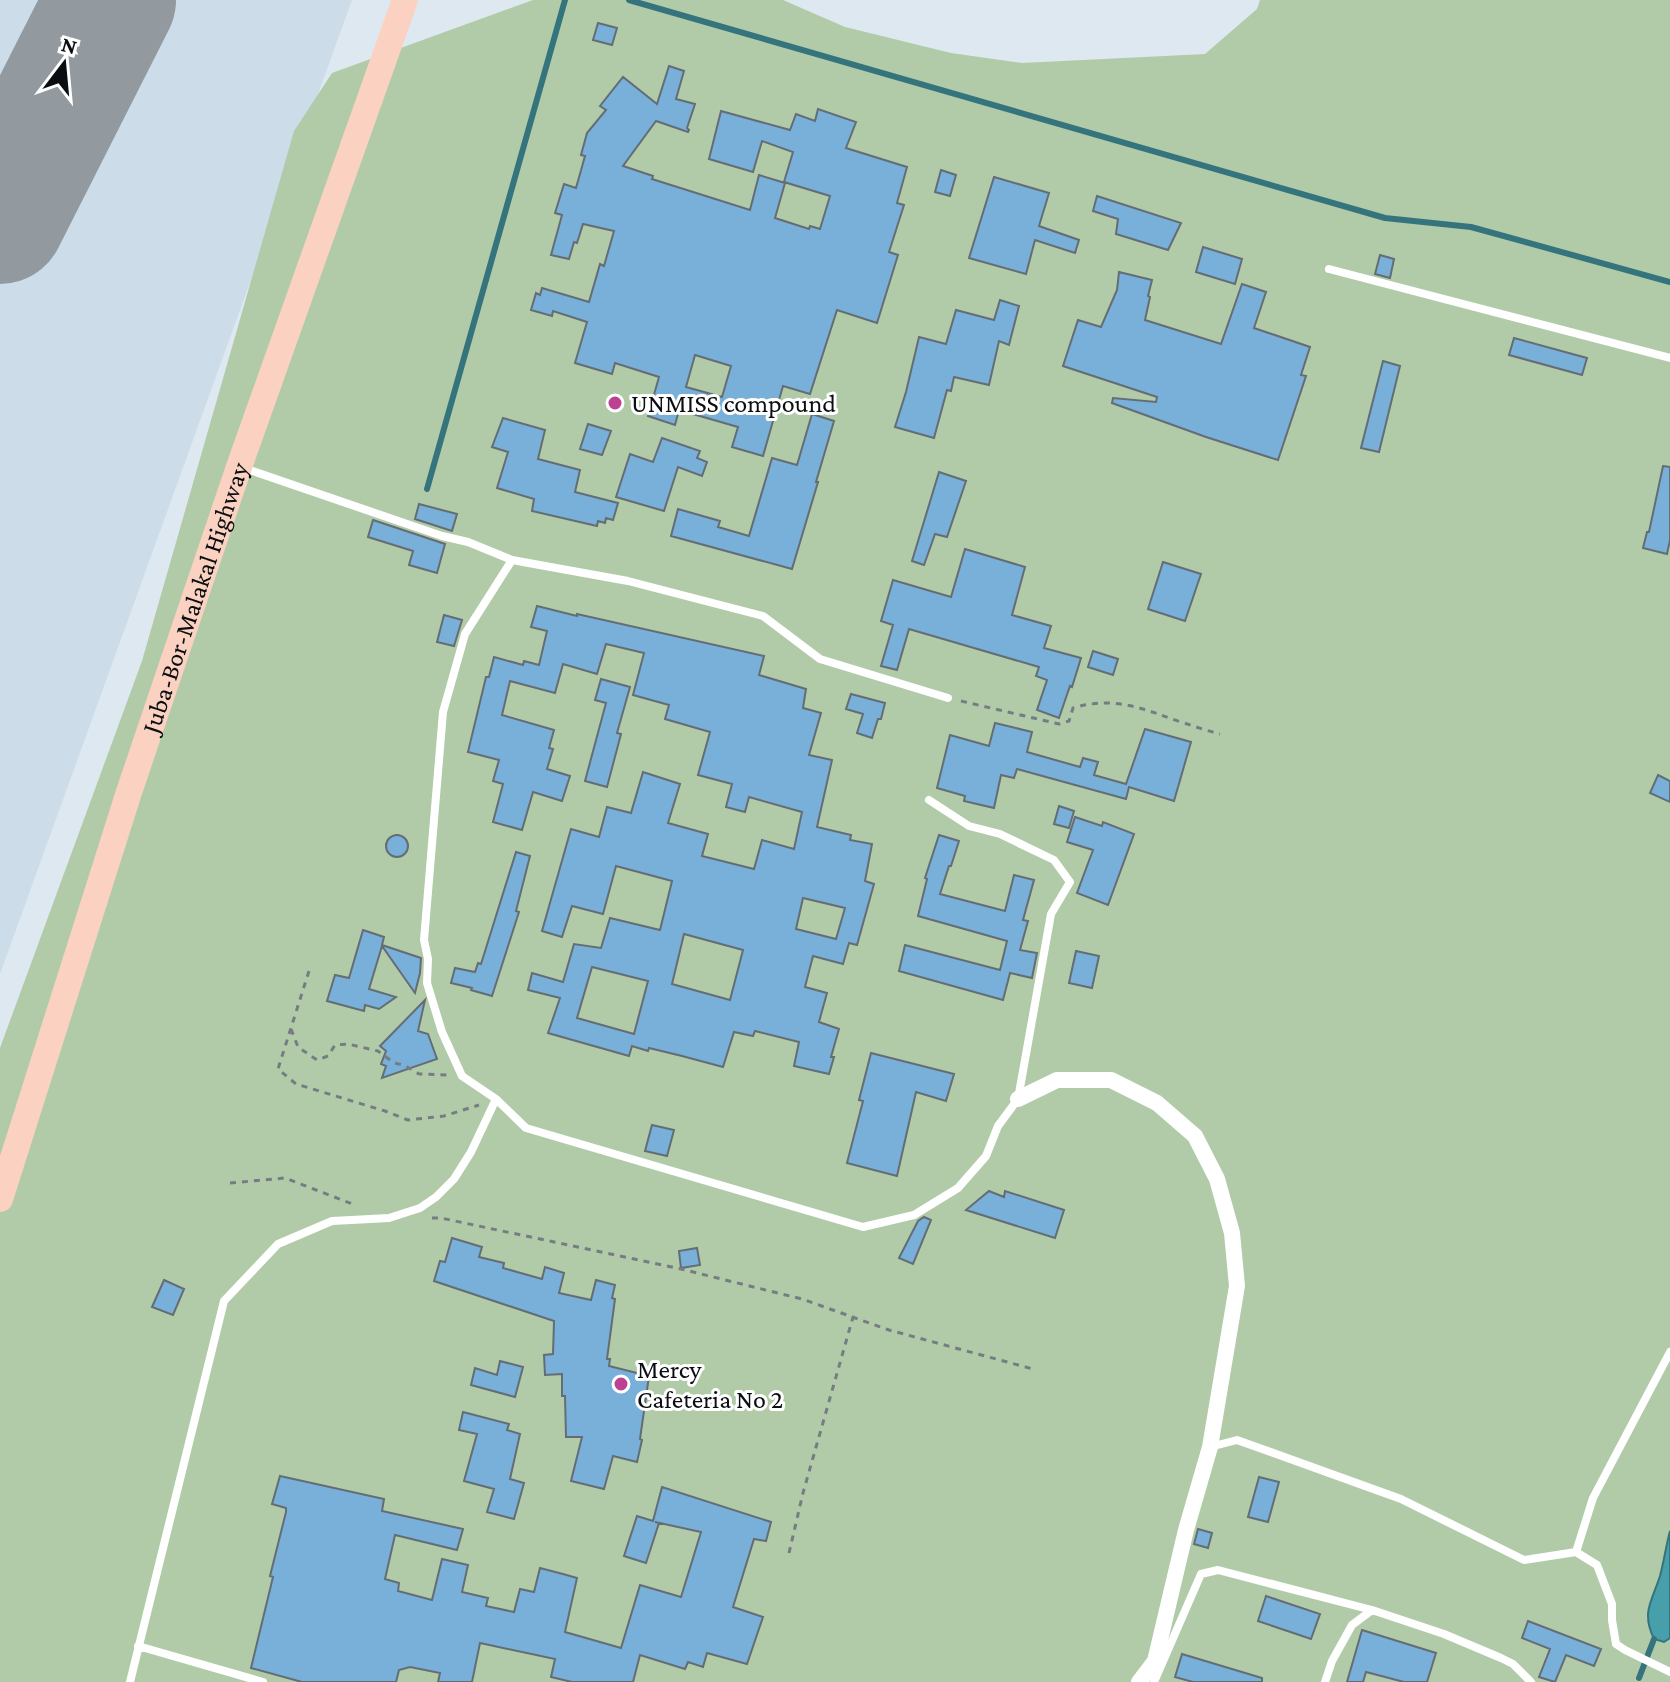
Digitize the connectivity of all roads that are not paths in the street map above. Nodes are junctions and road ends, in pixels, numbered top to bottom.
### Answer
1 (405, 0) edge
2 (1329, 269) dead end
3 (1670, 358) edge
4 (239, 467) junction
5 (512, 560) junction
6 (948, 698) road end
7 (929, 800) dead end
8 (496, 1099) junction
9 (1018, 1099) junction
10 (0, 1199) edge
11 (1670, 1352) edge
12 (1210, 1447) junction
13 (1576, 1552) junction
14 (1372, 1610) junction
15 (138, 1646) junction
16 (1668, 1671) edge
17 (130, 1682) edge
18 (263, 1682) edge
19 (1139, 1682) edge
20 (1154, 1682) edge
21 (1325, 1682) edge
22 (1531, 1682) edge

1 - 4 main road, Juba-Bor-Malakal Highway
2 - 3 lane
4 - 5 lane
4 - 10 main road, Juba-Bor-Malakal Highway
5 - 6 lane
5 - 8 lane
7 - 9 lane
8 - 9 lane
8 - 15 lane
9 - 12 street
11 - 13 lane
12 - 13 lane
12 - 19 street
13 - 16 lane
14 - 20 lane
14 - 21 lane
14 - 22 lane
15 - 17 lane
15 - 18 lane

